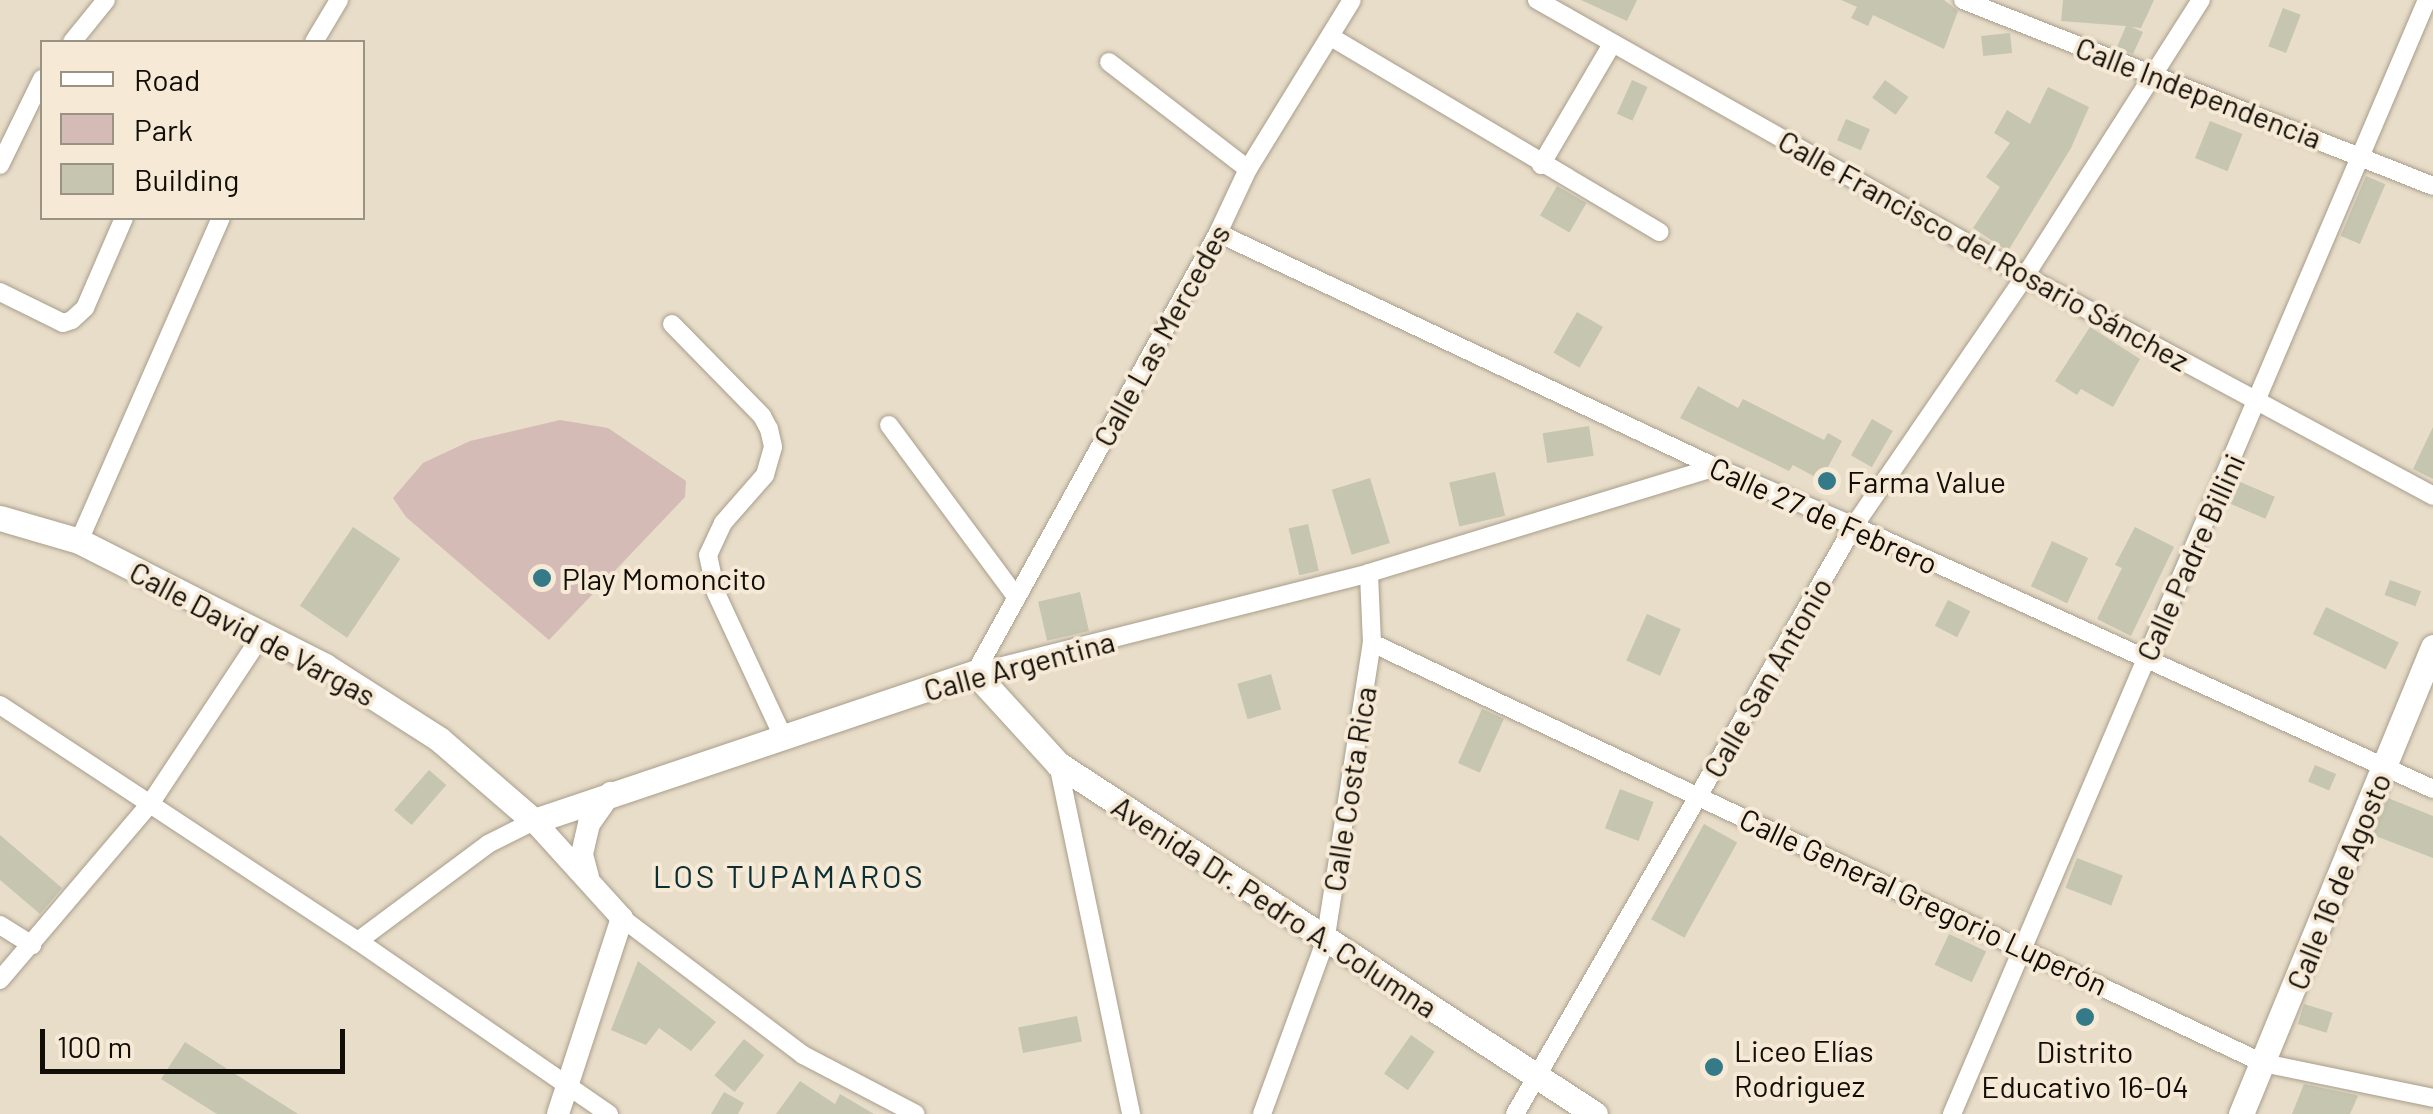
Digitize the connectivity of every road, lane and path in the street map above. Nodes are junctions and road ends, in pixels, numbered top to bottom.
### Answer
1 (106, 0) edge
2 (339, 0) edge
3 (1352, 0) edge
4 (1537, 0) edge
5 (1963, 0) edge
6 (2201, 0) edge
7 (2427, 0) edge
8 (1330, 37) junction
9 (74, 40) edge
10 (315, 40) edge
11 (1612, 44) junction
12 (1109, 62) dead end
13 (2153, 76) junction
14 (40, 82) edge
15 (2360, 154) junction
16 (0, 165) edge
17 (1541, 165) junction
18 (1248, 169) junction
19 (2433, 186) edge
20 (123, 220) edge
21 (220, 220) edge
22 (1659, 232) dead end
23 (1218, 233) junction
24 (2025, 276) junction
25 (0, 292) edge
26 (672, 324) dead end
27 (2259, 400) junction
28 (889, 425) dead end
29 (1715, 467) junction
30 (2433, 496) edge
31 (1, 517) edge
32 (1854, 526) junction
33 (80, 541) junction
34 (1369, 573) junction
35 (1015, 596) junction
36 (262, 635) junction
37 (1372, 643) junction
38 (2433, 647) edge
39 (2144, 659) junction
40 (975, 673) junction
41 (0, 705) edge
42 (783, 736) junction
43 (1058, 764) junction
44 (2384, 768) junction
45 (2433, 788) edge
46 (611, 793) junction
47 (1700, 796) junction
48 (150, 804) junction
49 (534, 820) junction
50 (588, 881) junction
51 (622, 918) junction
52 (0, 925) edge
53 (358, 941) junction
54 (1325, 942) junction
55 (32, 946) junction
56 (2023, 947) junction
57 (0, 980) edge
58 (2264, 1063) junction
59 (1537, 1076) junction
60 (568, 1088) junction
61 (2433, 1098) edge
62 (558, 1114) edge
63 (609, 1114) edge
64 (916, 1114) edge
65 (1131, 1114) edge
66 (1262, 1114) edge
67 (1515, 1114) edge
68 (1595, 1114) edge
69 (1952, 1114) edge
70 (2241, 1114) edge

1 - 9 street
2 - 10 street
3 - 8 street, Calle Las Mercedes
4 - 11 street, Calle Francisco del Rosario Sánchez
5 - 13 street, Calle Independencia
6 - 13 street, Calle San Antonio
7 - 15 street, Calle Padre Billini
8 - 17 street
8 - 18 street, Calle Las Mercedes
11 - 17 street
11 - 24 street, Calle Francisco del Rosario Sánchez
12 - 18 street
13 - 15 street, Calle Independencia
13 - 24 street, Calle San Antonio
14 - 16 street
15 - 19 street, Calle Independencia
15 - 27 street, Calle Padre Billini
17 - 22 street
18 - 23 street, Calle Las Mercedes
20 - 25 street
21 - 33 street
23 - 29 street, Calle 27 de Febrero
23 - 35 street, Calle Las Mercedes
24 - 27 street, Calle Francisco del Rosario Sánchez
24 - 32 street, Calle San Antonio
26 - 42 street
27 - 30 street, Calle Francisco del Rosario Sánchez
27 - 39 street, Calle Padre Billini
28 - 35 street
29 - 32 street, Calle 27 de Febrero
29 - 34 street, Calle Argentina
31 - 33 main road, Calle David de Vargas
32 - 39 street, Calle 27 de Febrero
32 - 47 street, Calle San Antonio
33 - 36 main road, Calle David de Vargas
34 - 37 street, Calle Costa Rica
34 - 40 street, Calle Argentina
35 - 40 street, Calle Las Mercedes
36 - 48 street
36 - 49 main road, Calle David de Vargas
37 - 47 street, Calle General Gregorio Luperón
37 - 54 street, Calle Costa Rica
38 - 44 main road, Calle 16 de Agosto
39 - 44 street, Calle 27 de Febrero
39 - 56 street, Calle Padre Billini
40 - 42 main road, Calle Argentina
40 - 43 main road, Avenida Dr. Pedro A. Columna
41 - 48 street
42 - 46 main road, Calle Argentina
43 - 54 main road, Avenida Dr. Pedro A. Columna
43 - 65 street
44 - 45 street, Calle 27 de Febrero
44 - 58 main road, Calle 16 de Agosto
46 - 49 main road, Calle Argentina
46 - 50 street
47 - 56 street, Calle General Gregorio Luperón
47 - 59 street, Calle San Antonio
48 - 53 street
48 - 55 street
49 - 50 street
49 - 53 street, Calle Argentina
50 - 51 street
51 - 60 street
51 - 64 street
52 - 55 street
53 - 60 street
54 - 59 main road, Avenida Dr. Pedro A. Columna
54 - 66 street, Calle Costa Rica
55 - 57 street
56 - 58 street, Calle General Gregorio Luperón
56 - 69 street, Calle Padre Billini
58 - 61 street, Calle General Gregorio Luperón
58 - 70 main road, Calle 16 de Agosto
59 - 67 street, Calle San Antonio
59 - 68 main road, Avenida Dr. Pedro A. Columna
60 - 62 street
60 - 63 street

